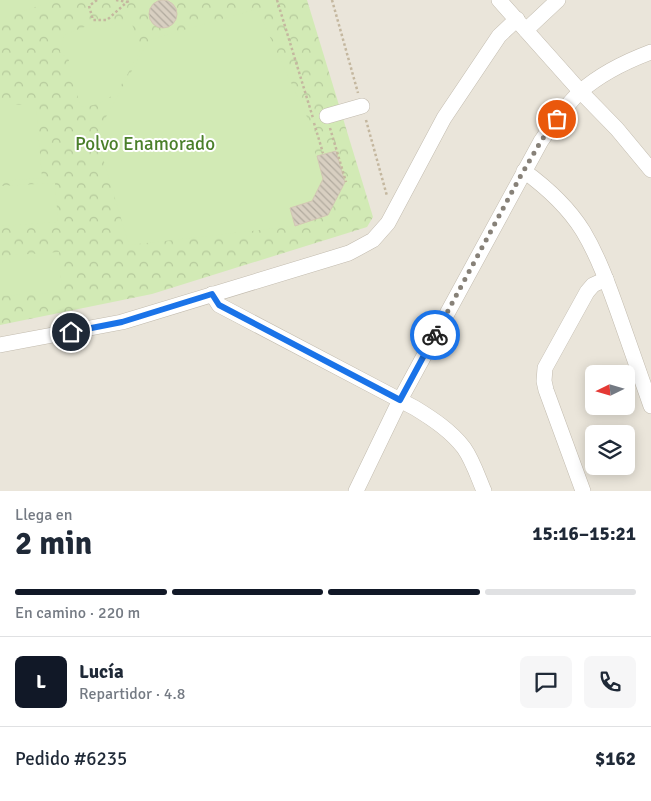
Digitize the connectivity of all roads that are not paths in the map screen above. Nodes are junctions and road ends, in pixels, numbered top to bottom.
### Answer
1 (499, 0) edge
2 (558, 0) edge
3 (522, 25) junction
4 (651, 52) edge
5 (580, 91) junction
6 (362, 106) dead end
7 (328, 120) road end
8 (651, 170) edge
9 (524, 171) junction
10 (606, 279) junction
11 (212, 294) junction
12 (0, 345) edge
13 (400, 400) junction
14 (651, 406) edge
15 (356, 491) edge
16 (484, 491) edge
17 (583, 491) edge

1 - 3 street
2 - 3 street
3 - 5 street
3 - 11 street
4 - 5 street
5 - 8 street
5 - 9 street
6 - 7 street
9 - 10 street
9 - 13 street
10 - 14 street
10 - 17 street
11 - 12 street
11 - 13 street
13 - 15 street
13 - 16 street

